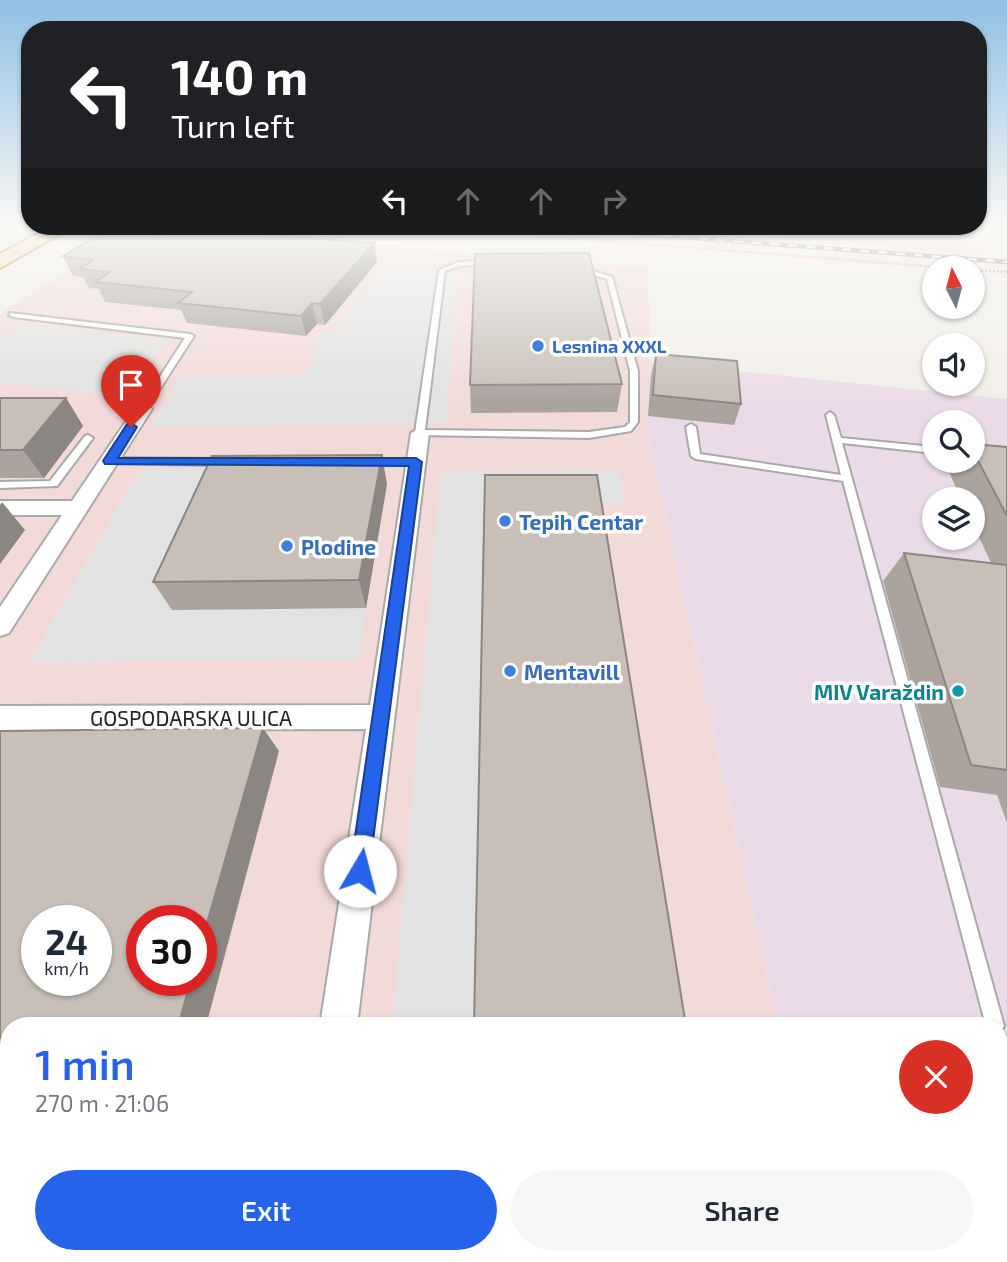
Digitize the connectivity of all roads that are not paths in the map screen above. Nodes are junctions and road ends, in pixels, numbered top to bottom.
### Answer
1 (440, 284) edge
2 (612, 284) edge
3 (13, 316) dead end
4 (143, 409) joint
5 (830, 415) dead end
6 (691, 427) dead end
7 (420, 433) junction
8 (88, 438) dead end
9 (837, 440) junction
10 (922, 449) edge
11 (109, 461) junction
12 (236, 461) edge
13 (361, 462) edge
14 (416, 462) junction
15 (847, 479) junction
16 (0, 485) edge
17 (0, 508) edge
18 (78, 508) junction
19 (0, 626) edge
20 (382, 717) junction
21 (0, 718) edge
22 (339, 1017) edge
23 (993, 1017) edge

1 - 7 lane
2 - 7 lane
3 - 4 lane
4 - 11 street
5 - 9 lane
6 - 15 lane
7 - 14 street
8 - 16 lane
9 - 10 lane
9 - 15 lane
11 - 12 lane
11 - 18 street
13 - 14 lane
14 - 20 street
15 - 23 lane
17 - 18 street
18 - 19 street
20 - 21 street, GOSPODARSKA ULICA
20 - 22 street

